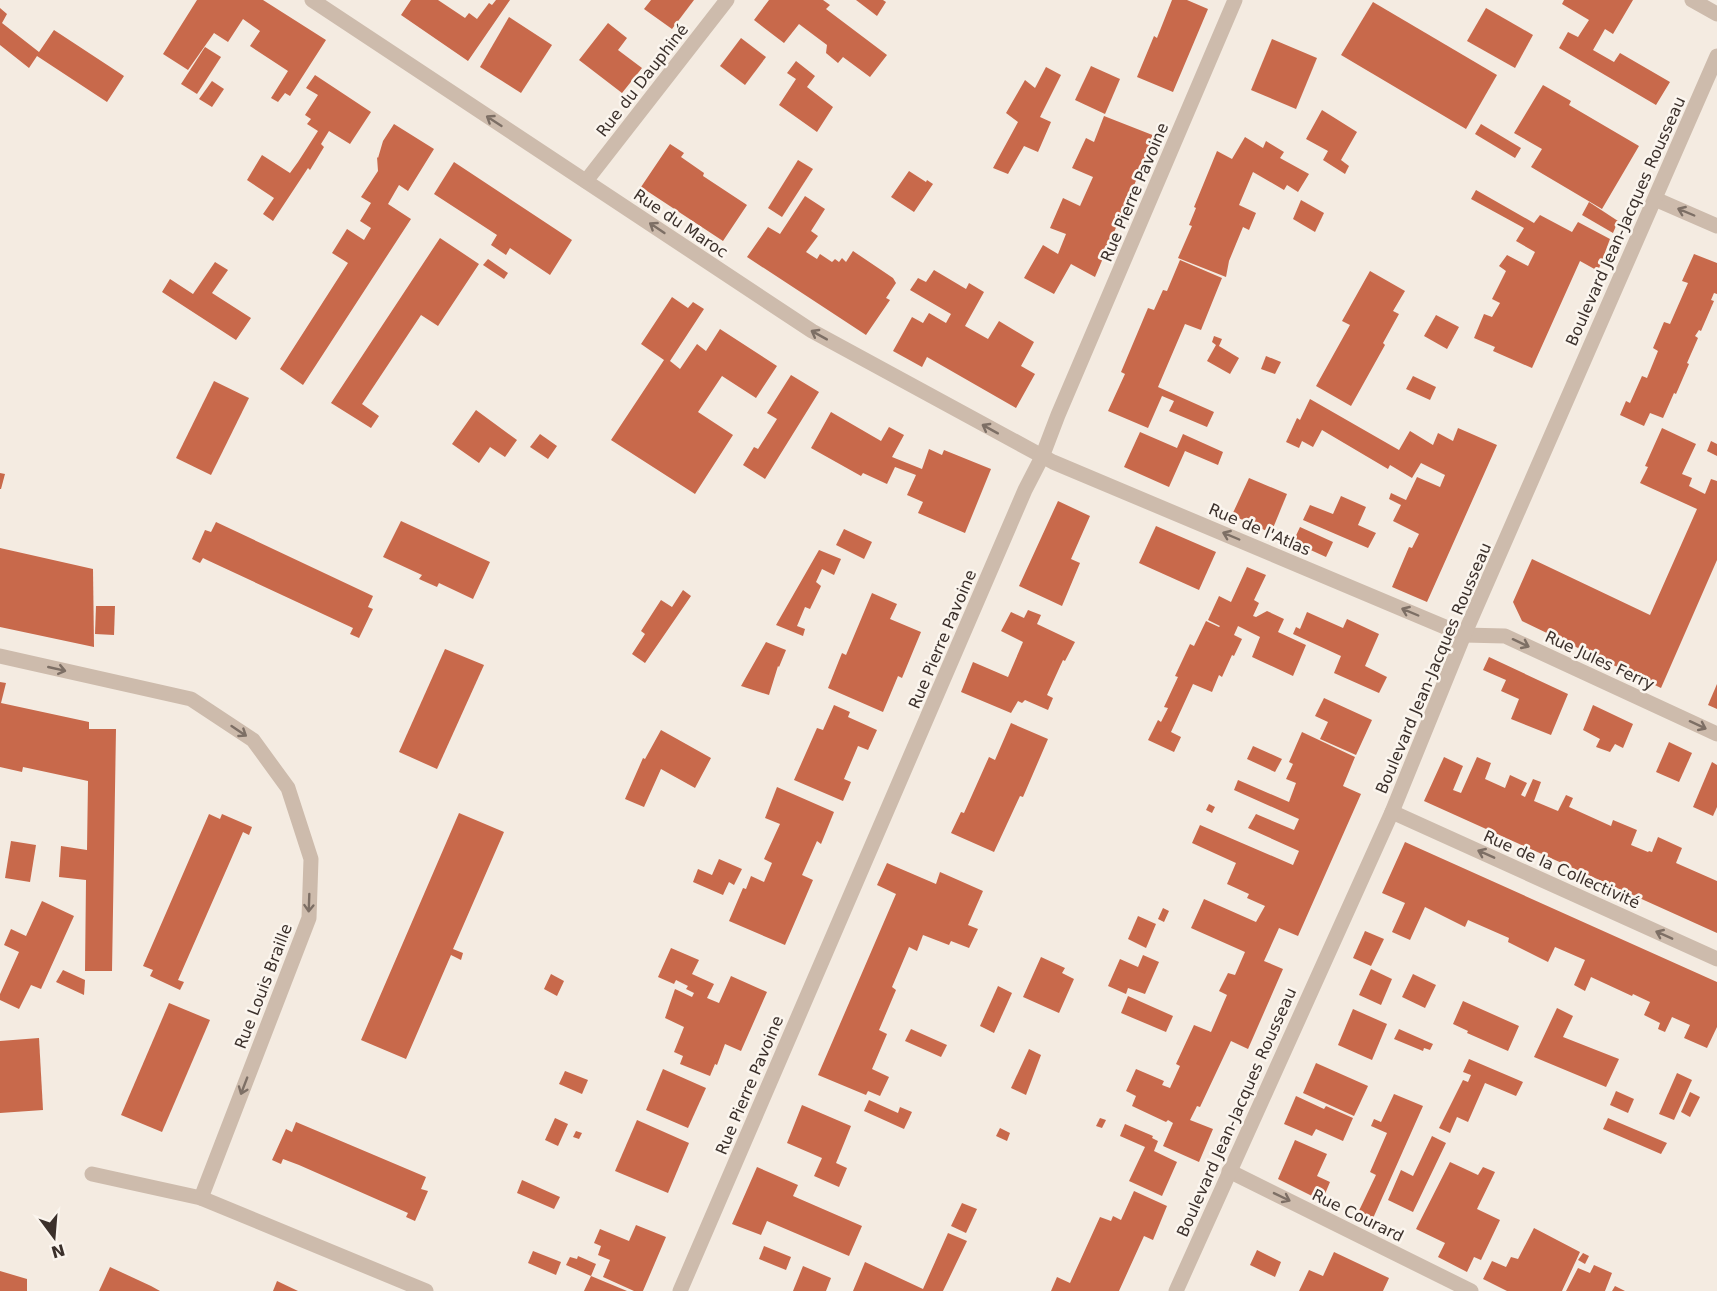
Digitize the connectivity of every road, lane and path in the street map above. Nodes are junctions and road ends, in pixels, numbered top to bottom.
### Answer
1 (312, 0) edge
2 (727, 0) edge
3 (1235, 0) edge
4 (1692, 0) edge
5 (1717, 14) edge
6 (1717, 56) edge
7 (586, 181) junction
8 (1654, 199) junction
9 (1717, 225) edge
10 (1042, 457) junction
11 (1464, 635) junction
12 (0, 656) edge
13 (1717, 734) edge
14 (1392, 812) junction
15 (1717, 959) edge
16 (1230, 1171) junction
17 (92, 1174) dead end
18 (201, 1198) junction
19 (426, 1291) edge
20 (680, 1291) edge
21 (1176, 1291) edge
22 (1471, 1291) edge

7 -> 1 street, Rue du Maroc
2 - 7 street, Rue du Dauphiné
3 - 10 street, Rue Pierre Pavoine
4 - 5 street
6 - 8 street, Boulevard Jean-Jacques Rousseau
10 -> 7 street, Rue du Maroc
9 -> 8 street
8 - 11 street, Boulevard Jean-Jacques Rousseau
11 -> 10 street, Rue de l'Atlas
10 - 20 street, Rue Pierre Pavoine
11 -> 13 street, Rue Jules Ferry
11 - 14 street, Boulevard Jean-Jacques Rousseau
12 -> 18 street, Rue Louis Braille
15 -> 14 street, Rue de la Collectivité
14 - 16 street, Boulevard Jean-Jacques Rousseau
16 - 21 street, Boulevard Jean-Jacques Rousseau
16 -> 22 street, Rue Courard
17 - 18 street
18 - 19 street

